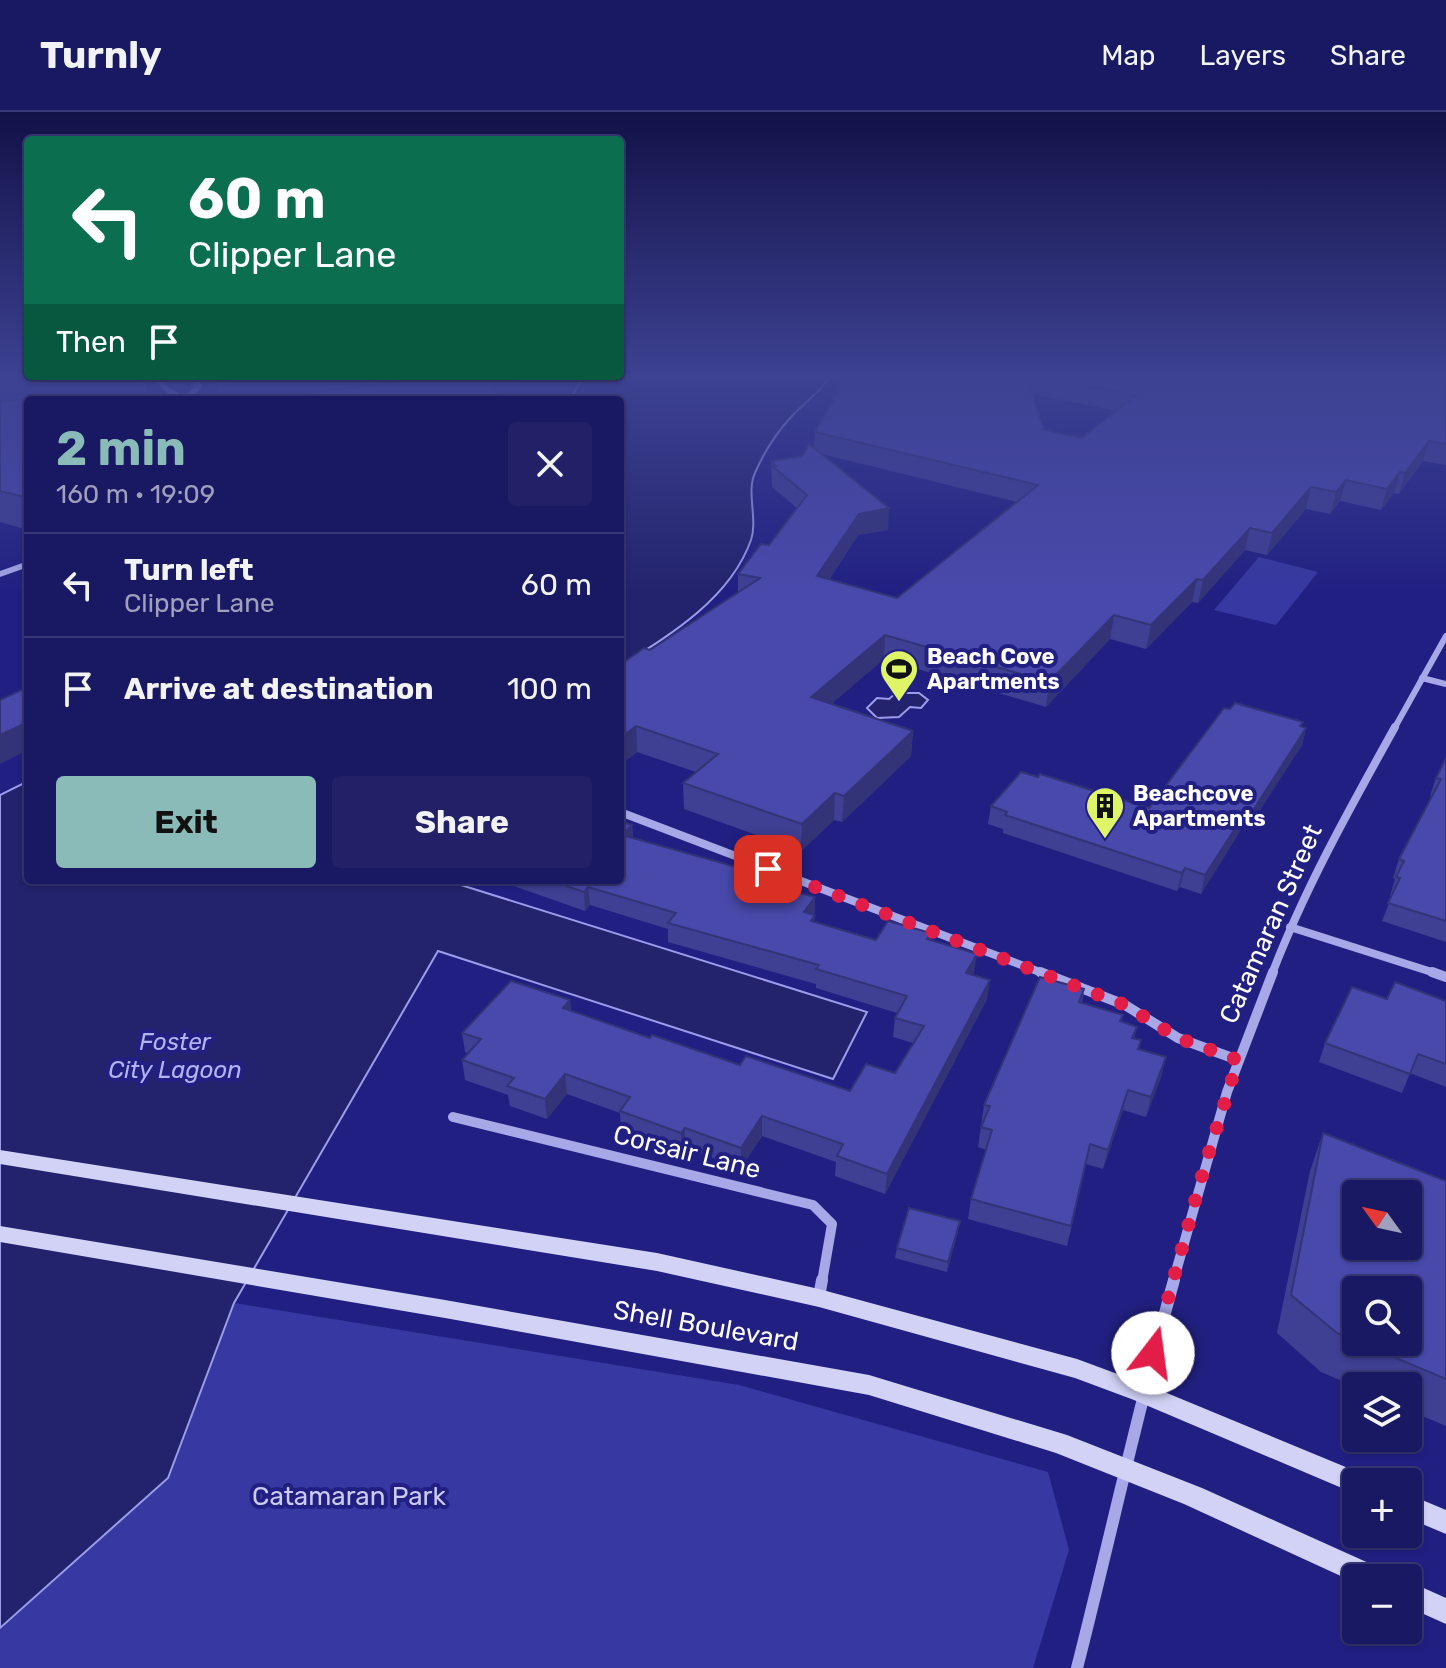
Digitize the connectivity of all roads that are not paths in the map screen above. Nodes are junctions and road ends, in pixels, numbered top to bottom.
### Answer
1 (24, 565) edge
2 (0, 574) edge
3 (1446, 636) edge
4 (1422, 678) junction
5 (1446, 684) edge
6 (624, 814) edge
7 (1290, 927) junction
8 (1446, 977) edge
9 (1238, 1060) junction
10 (453, 1117) dead end
11 (0, 1157) edge
12 (0, 1234) edge
13 (819, 1298) junction
14 (1142, 1393) junction
15 (1124, 1469) junction
16 (1342, 1477) edge
17 (1422, 1512) edge
18 (1446, 1522) edge
19 (1342, 1564) edge
20 (1422, 1600) edge
21 (1446, 1611) edge
22 (1077, 1668) edge

1 - 2 street
3 - 4 street, Catamaran Street
4 - 5 street
4 - 7 street, Catamaran Street
6 - 9 street
7 - 8 street
7 - 9 street, Catamaran Street
9 - 14 street, Catamaran Street
10 - 13 street, Corsair Lane
11 - 13 main road, Shell Boulevard
12 - 15 main road, Shell Boulevard
13 - 14 main road, Shell Boulevard
14 - 15 street, Catamaran Street
14 - 16 main road, Shell Boulevard
15 - 19 main road, Shell Boulevard
15 - 22 street, Catamaran Street
17 - 18 main road
20 - 21 main road

